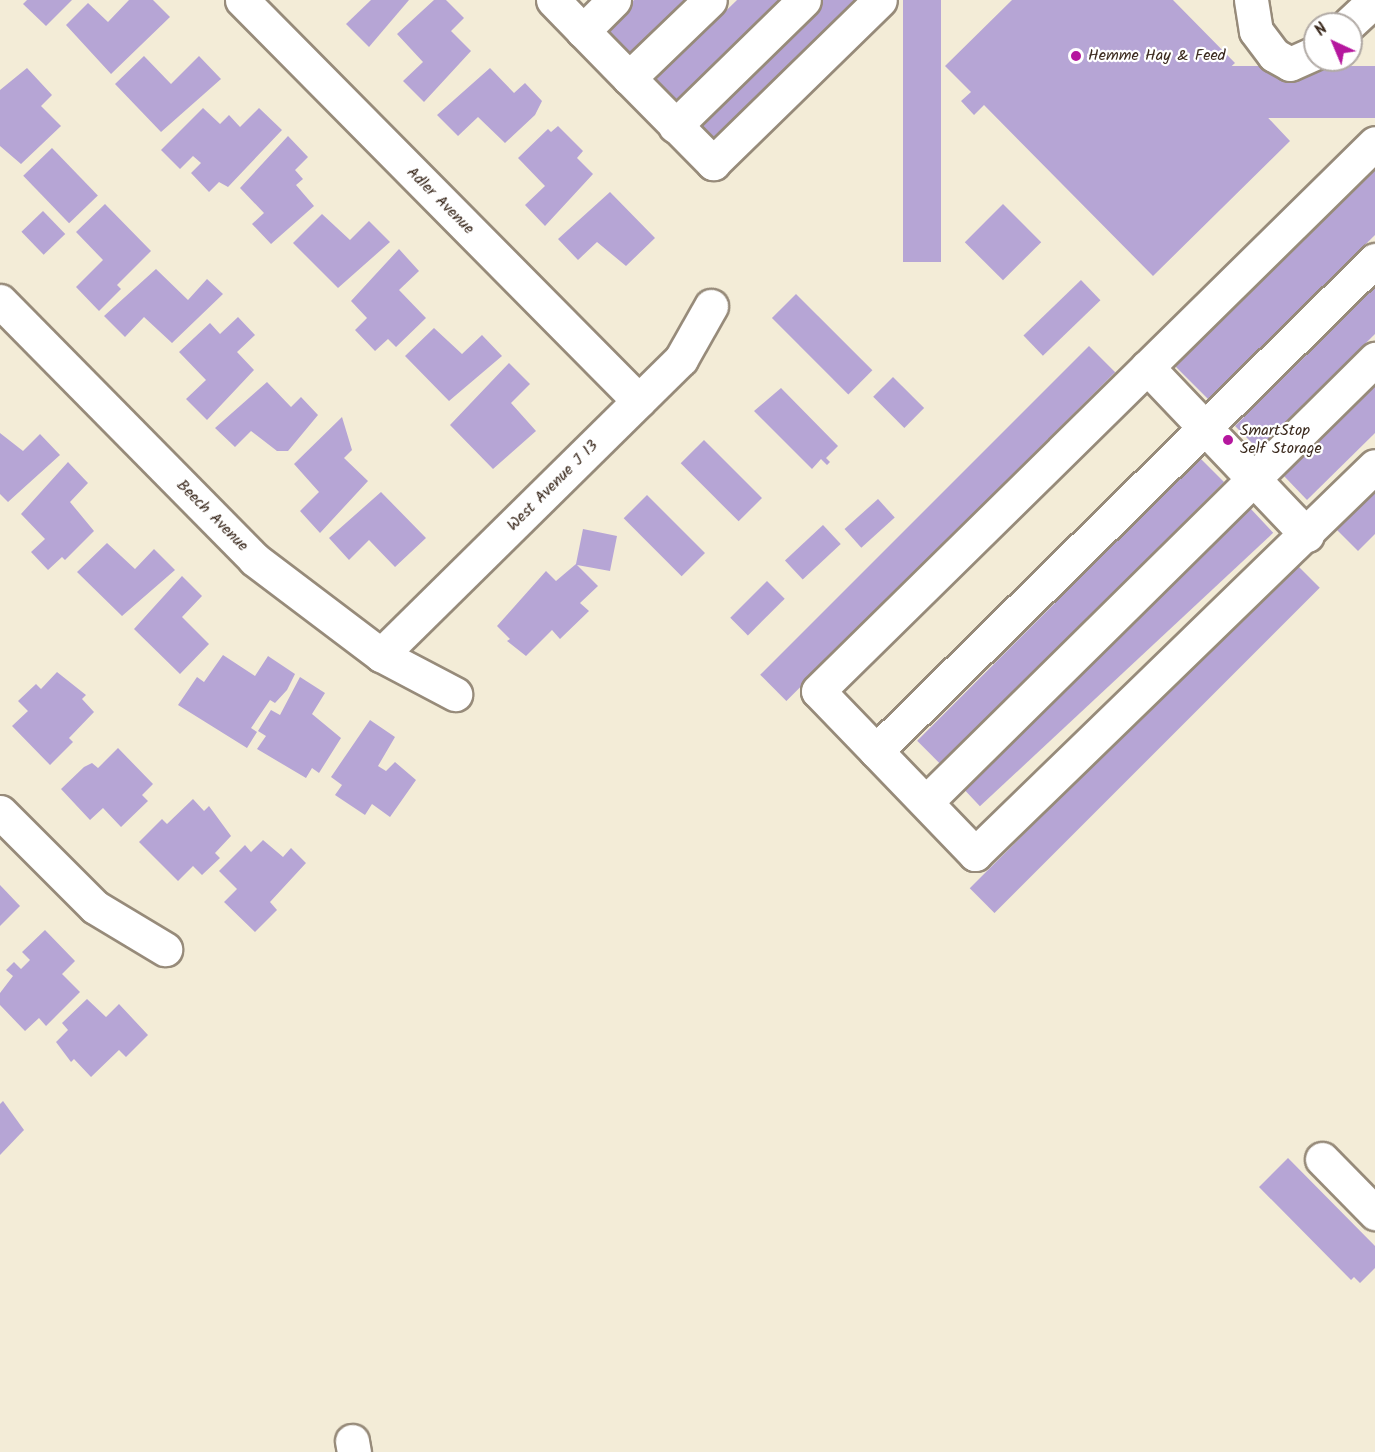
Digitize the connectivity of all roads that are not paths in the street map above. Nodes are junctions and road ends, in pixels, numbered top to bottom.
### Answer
1 (242, 0) edge
2 (553, 0) edge
3 (614, 0) edge
4 (710, 0) edge
5 (804, 0) edge
6 (880, 0) edge
7 (1251, 0) edge
8 (1374, 0) edge
9 (1362, 12) edge
10 (583, 31) junction
11 (1303, 58) edge
12 (629, 78) junction
13 (675, 126) junction
14 (1375, 143) edge
15 (1375, 260) edge
16 (0, 301) edge
17 (711, 306) dead end
18 (1375, 359) edge
19 (1147, 367) junction
20 (639, 401) junction
21 (1203, 427) junction
22 (1375, 466) edge
23 (1254, 479) junction
24 (1307, 535) junction
25 (381, 655) junction
26 (455, 694) dead end
27 (876, 751) junction
28 (926, 802) junction
29 (0, 812) edge
30 (165, 949) dead end
31 (1322, 1159) dead end
32 (1375, 1214) edge

1 - 20 street, Adler Avenue
2 - 10 street
3 - 10 street
4 - 12 street
5 - 13 street
6 - 13 street
7 - 11 street
8 - 9 street
10 - 12 street
12 - 13 street
14 - 19 street
15 - 21 street
16 - 25 street, Beech Avenue
17 - 20 street, West Avenue J 13
18 - 23 street
19 - 21 street
19 - 27 street
20 - 25 street, West Avenue J 13
21 - 23 street
21 - 27 street
22 - 24 street
23 - 24 street
23 - 28 street
24 - 28 street
25 - 26 street, Beech Avenue
27 - 28 street
29 - 30 street
31 - 32 street

